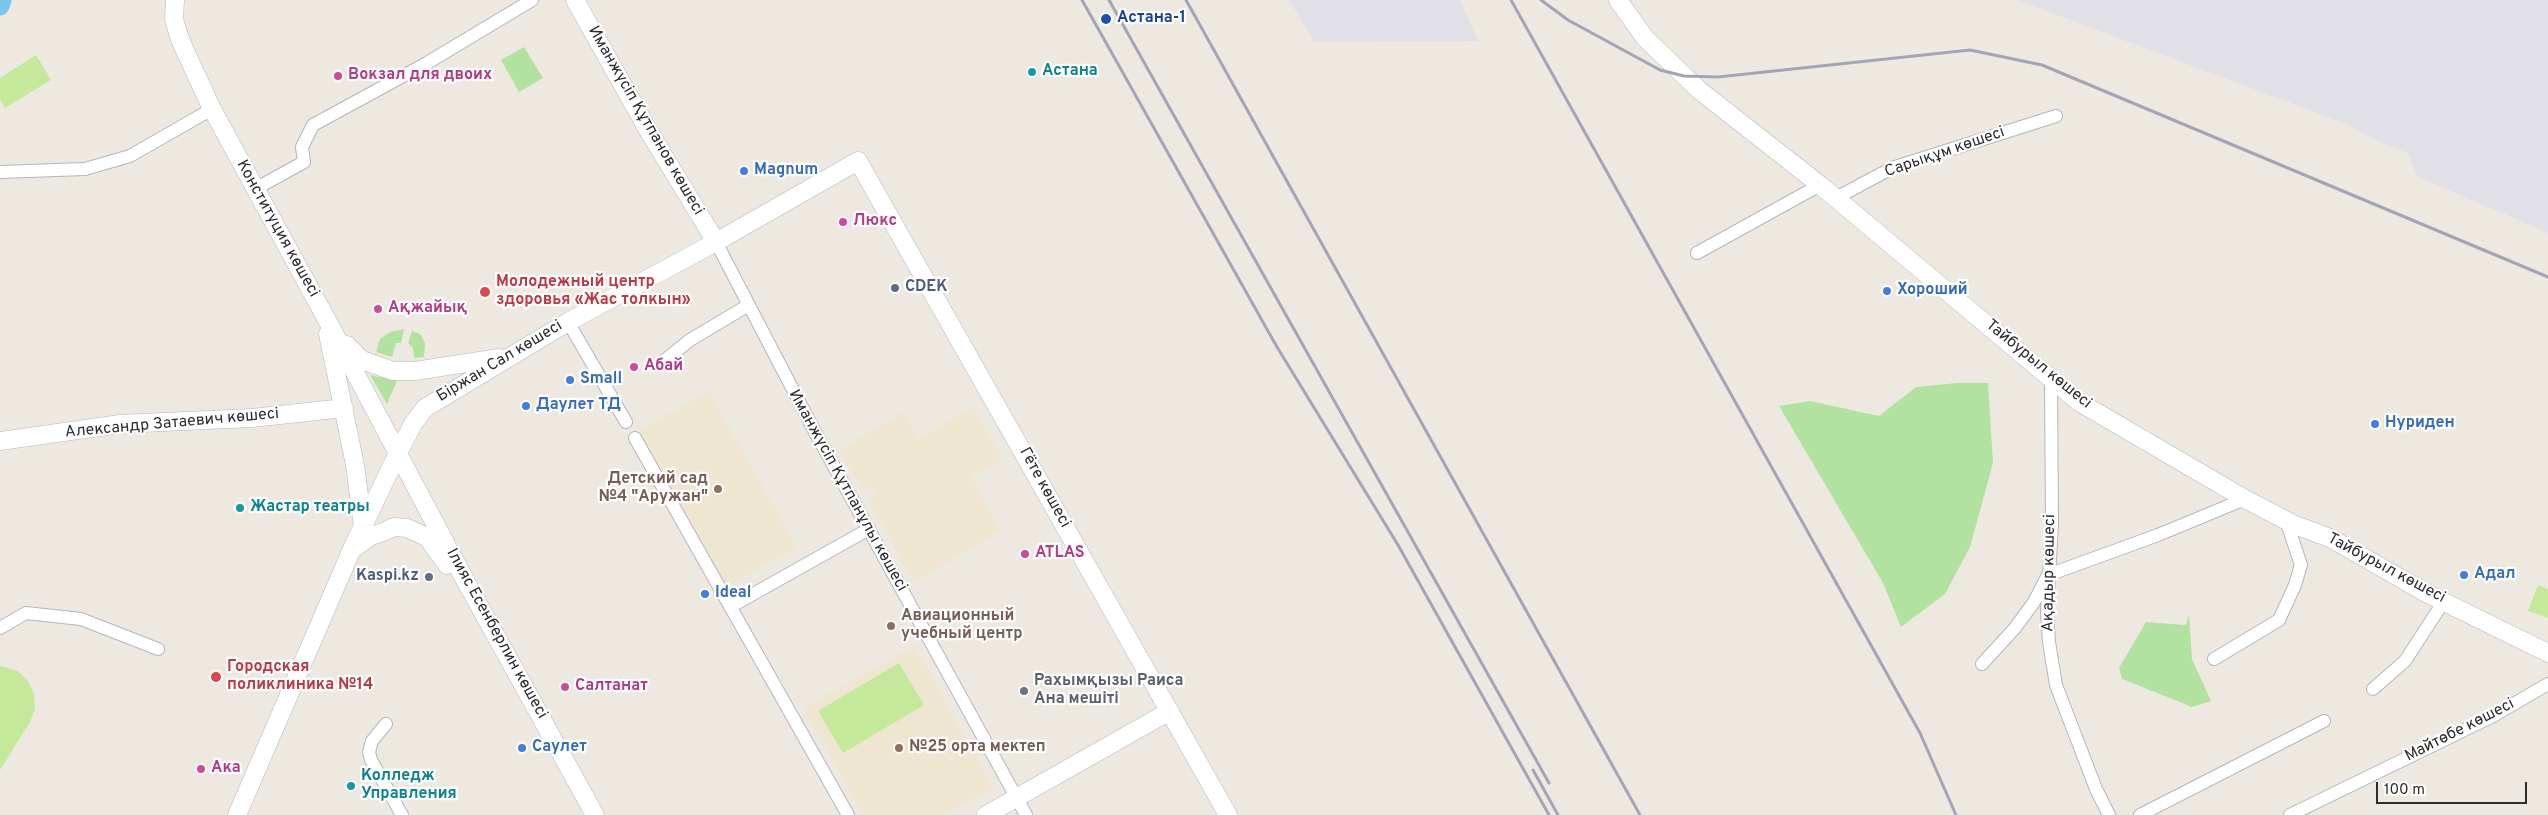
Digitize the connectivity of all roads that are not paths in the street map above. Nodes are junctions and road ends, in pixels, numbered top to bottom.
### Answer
1 (175, 0) edge
2 (532, 0) edge
3 (575, 0) edge
4 (1618, 0) edge
5 (212, 109) junction
6 (2056, 116) dead end
7 (858, 161) joint
8 (0, 172) edge
9 (1820, 185) junction
10 (255, 189) junction
11 (1836, 198) junction
12 (716, 242) junction
13 (1697, 253) dead end
14 (747, 306) junction
15 (324, 314) junction
16 (568, 322) junction
17 (334, 331) junction
18 (510, 356) junction
19 (664, 361) dead end
20 (2051, 380) junction
21 (344, 408) junction
22 (626, 422) dead end
23 (635, 438) dead end
24 (0, 441) edge
25 (398, 453) junction
26 (2245, 499) junction
27 (2286, 520) junction
28 (363, 527) junction
29 (869, 529) junction
30 (352, 549) junction
31 (2048, 575) junction
32 (2444, 601) junction
33 (479, 606) junction
34 (730, 607) junction
35 (0, 628) edge
36 (158, 648) dead end
37 (2548, 653) edge
38 (2214, 659) dead end
39 (1982, 664) dead end
40 (2548, 684) edge
41 (2373, 689) dead end
42 (1170, 711) junction
43 (2324, 721) dead end
44 (386, 724) dead end
45 (1016, 798) junction
46 (237, 815) edge
47 (402, 815) edge
48 (595, 815) edge
49 (848, 815) edge
50 (986, 815) edge
51 (1026, 815) edge
52 (1228, 815) edge
53 (2109, 815) edge
54 (2140, 815) edge
55 (2290, 815) edge

1 - 5 main road, Конституция көшесі
2 - 10 street
3 - 12 main road, Иманжүсіп Құтпанов көшесі
4 - 9 main road, Тайбурыл көшесі
5 - 8 street
5 - 10 main road, Конституция көшесі
6 - 11 street, Сарықұм көшесі
7 - 12 main road, Біржан Сал көшесі
7 - 42 main road, Гёте көшесі
9 - 11 main road, Тайбурыл көшесі
9 - 13 street
10 - 15 main road, Конституция көшесі
11 - 20 main road, Тайбурыл көшесі
12 - 14 street, Иманжүсіп Құтпанұлы көшесі
12 - 16 main road, Біржан Сал көшесі
14 - 19 street
14 - 29 street, Иманжүсіп Құтпанұлы көшесі
15 - 17 main road, Конституция көшесі
15 - 21 main road
16 - 18 main road, Біржан Сал көшесі
16 - 22 street
17 - 18 main road
17 - 25 main road, Конституция көшесі
18 - 25 main road, Біржан Сал көшесі
20 - 26 main road, Тайбурыл көшесі
20 - 31 street, Ақадыр көшесі
21 - 24 main road, Александр Затаевич көшесі
21 - 28 main road
23 - 34 street
25 - 28 main road, Біржан Сал көшесі
25 - 33 main road, Ілияс Есенберлин көшесі
26 - 27 main road, Тайбурыл көшесі
26 - 31 street
27 - 32 main road, Тайбурыл көшесі
27 - 38 street
28 - 30 main road, Біржан Сал көшесі
29 - 34 street
29 - 45 street, Иманжүсіп Құтпанұлы көшесі
30 - 33 main road
30 - 46 main road, Біржан Сал көшесі
31 - 39 street
31 - 53 street, Ақадыр көшесі
32 - 37 main road, Тайбурыл көшесі
32 - 41 street
33 - 48 main road, Ілияс Есенберлин көшесі
34 - 49 street
35 - 36 street
40 - 55 street, Майтөбе көшесі
42 - 45 main road
42 - 52 main road, Гёте көшесі
43 - 54 street
44 - 47 street
45 - 50 main road
45 - 51 street, Иманжүсіп Құтпанұлы көшесі

